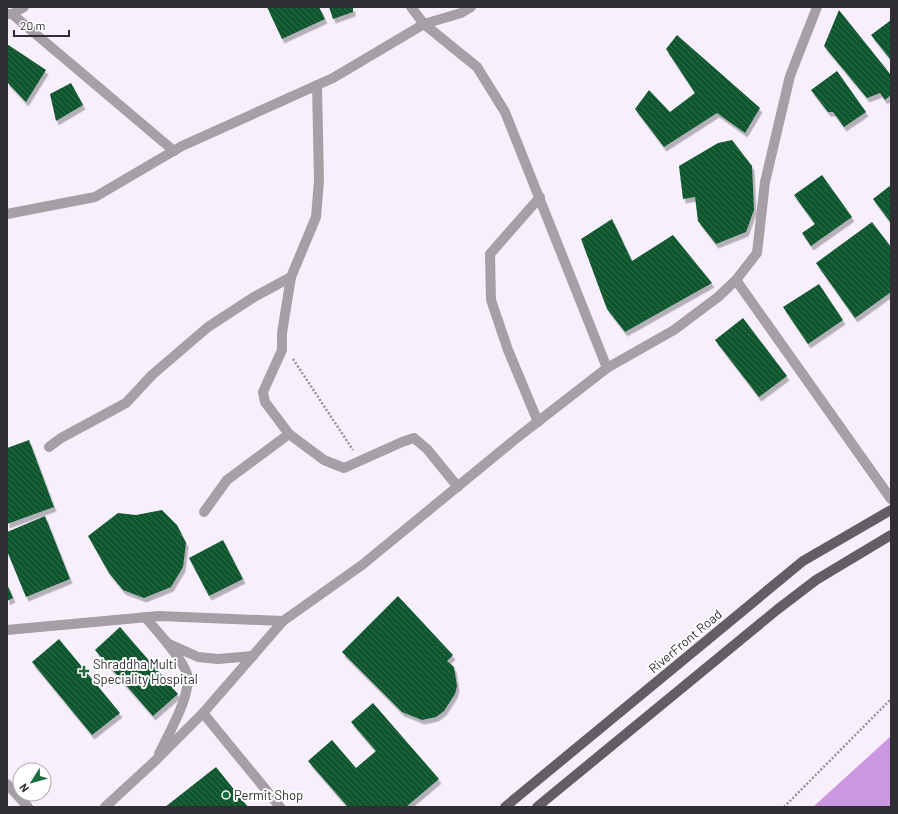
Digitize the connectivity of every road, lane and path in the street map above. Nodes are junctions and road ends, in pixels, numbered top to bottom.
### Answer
1 (24, 7) edge
2 (411, 7) edge
3 (471, 7) edge
4 (817, 7) edge
5 (10, 14) edge
6 (424, 24) junction
7 (317, 85) junction
8 (174, 151) junction
9 (540, 197) junction
10 (7, 214) edge
11 (291, 277) junction
12 (736, 280) junction
13 (283, 344) junction
14 (607, 368) junction
15 (538, 422) junction
16 (289, 434) junction
17 (50, 447) dead end
18 (360, 460) junction
19 (458, 486) junction
20 (891, 499) edge
21 (891, 510) edge
22 (204, 512) dead end
23 (891, 536) edge
24 (145, 617) junction
25 (283, 621) junction
26 (7, 630) edge
27 (165, 642) junction
28 (253, 656) junction
29 (891, 699) edge
30 (203, 712) junction
31 (155, 761) junction
32 (7, 784) edge
33 (28, 807) edge
34 (105, 807) edge
35 (280, 807) edge
36 (505, 807) edge
37 (537, 807) edge
38 (784, 807) edge

1 - 5 street
2 - 6 street
3 - 6 street
4 - 12 street
5 - 8 street
6 - 7 street
6 - 9 street
7 - 8 street
7 - 11 street
8 - 10 street
9 - 14 street
9 - 15 street
11 - 13 street
11 - 17 street
12 - 14 street
12 - 20 street
13 - 16 street
13 - 18 path
14 - 15 street
15 - 19 street
16 - 18 street
16 - 22 street
18 - 19 street
19 - 25 street
21 - 36 main road, RiverFront Road
23 - 37 main road
24 - 25 street
24 - 26 street
24 - 27 street
25 - 28 street
27 - 28 street
27 - 31 street
28 - 30 street
29 - 38 path
30 - 31 street
30 - 35 street
31 - 34 street
32 - 33 street

